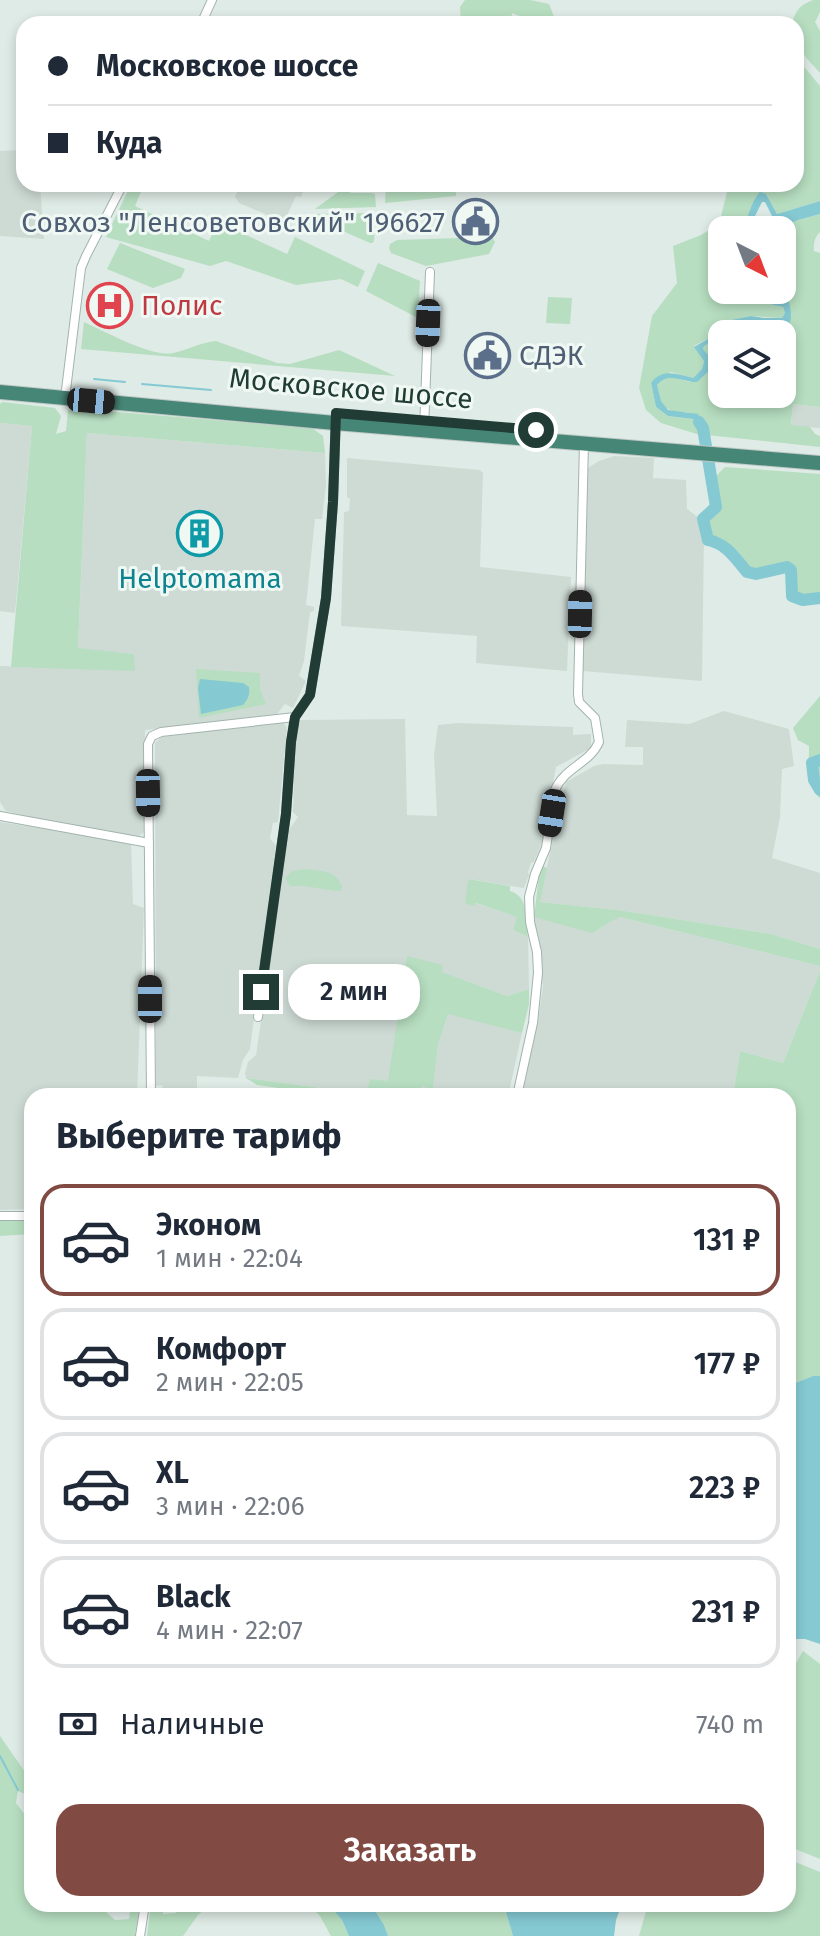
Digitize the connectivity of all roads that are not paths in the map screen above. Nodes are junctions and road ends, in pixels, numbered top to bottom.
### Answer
1 (119, 192) edge
2 (430, 272) dead end
3 (0, 385) edge
4 (66, 390) junction
5 (0, 392) edge
6 (336, 418) junction
7 (424, 425) junction
8 (584, 443) junction
9 (698, 448) junction
10 (723, 450) junction
11 (820, 454) edge
12 (820, 463) edge
13 (295, 717) junction
14 (0, 816) edge
15 (149, 843) junction
16 (258, 1017) dead end
17 (151, 1088) edge
18 (519, 1088) edge
19 (0, 1216) edge
20 (24, 1216) edge
21 (144, 1912) edge
22 (140, 1936) edge

1 - 4 street
2 - 7 street
3 - 4 highway, Московское шоссе
4 - 6 highway, Московское шоссе
5 - 6 highway, Московское шоссе
6 - 7 highway, Московское шоссе
6 - 13 street
7 - 8 highway, Московское шоссе
7 - 9 highway, Московское шоссе
8 - 9 highway, Московское шоссе
8 - 18 street
9 - 10 highway
10 - 11 highway
10 - 12 highway
13 - 15 street
13 - 16 street
14 - 15 street
15 - 17 street
19 - 20 street
21 - 22 street

